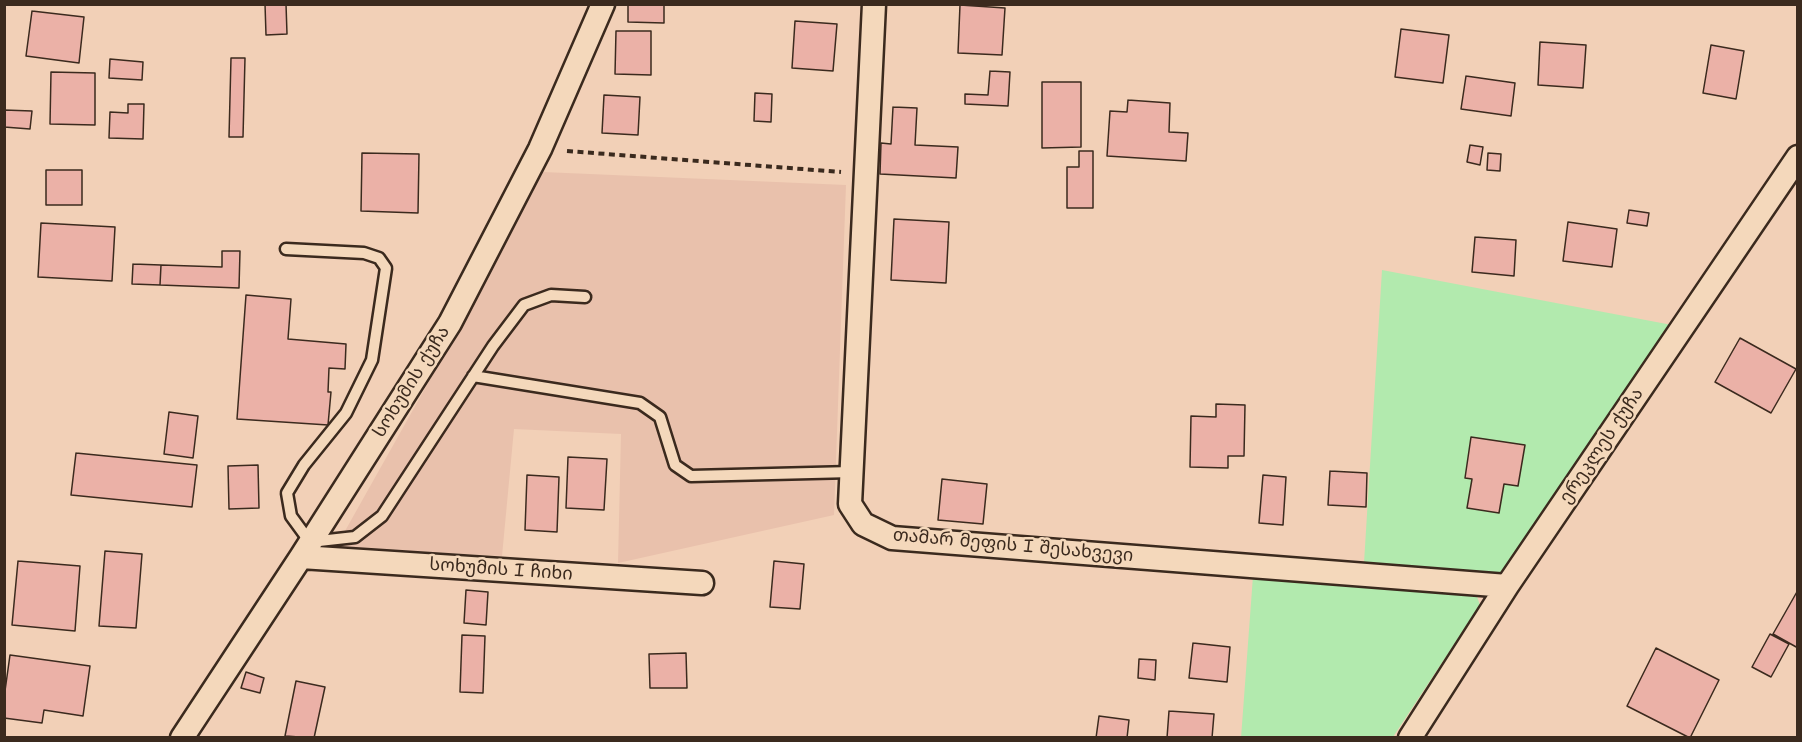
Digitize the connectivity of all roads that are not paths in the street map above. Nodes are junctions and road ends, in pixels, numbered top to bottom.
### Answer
1 (603, 4) edge
2 (874, 4) edge
3 (1797, 157) edge
4 (286, 249) dead end
5 (585, 297) dead end
6 (473, 376) junction
7 (852, 472) junction
8 (305, 549) junction
9 (702, 583) dead end
10 (1508, 586) junction
11 (182, 738) edge
12 (1410, 738) edge

1 - 8 street, სოხუმის ქუჩა
2 - 7 street, თამარ მეფის I შესახვევი
3 - 10 street, ერეკლეს ქუჩა
4 - 8 lane
5 - 6 lane
6 - 7 lane
6 - 8 lane
7 - 10 street, თამარ მეფის I შესახვევი
8 - 9 street, სოხუმის I ჩიხი
8 - 11 street, სოხუმის ქუჩა
10 - 12 street, ერეკლეს ქუჩა

